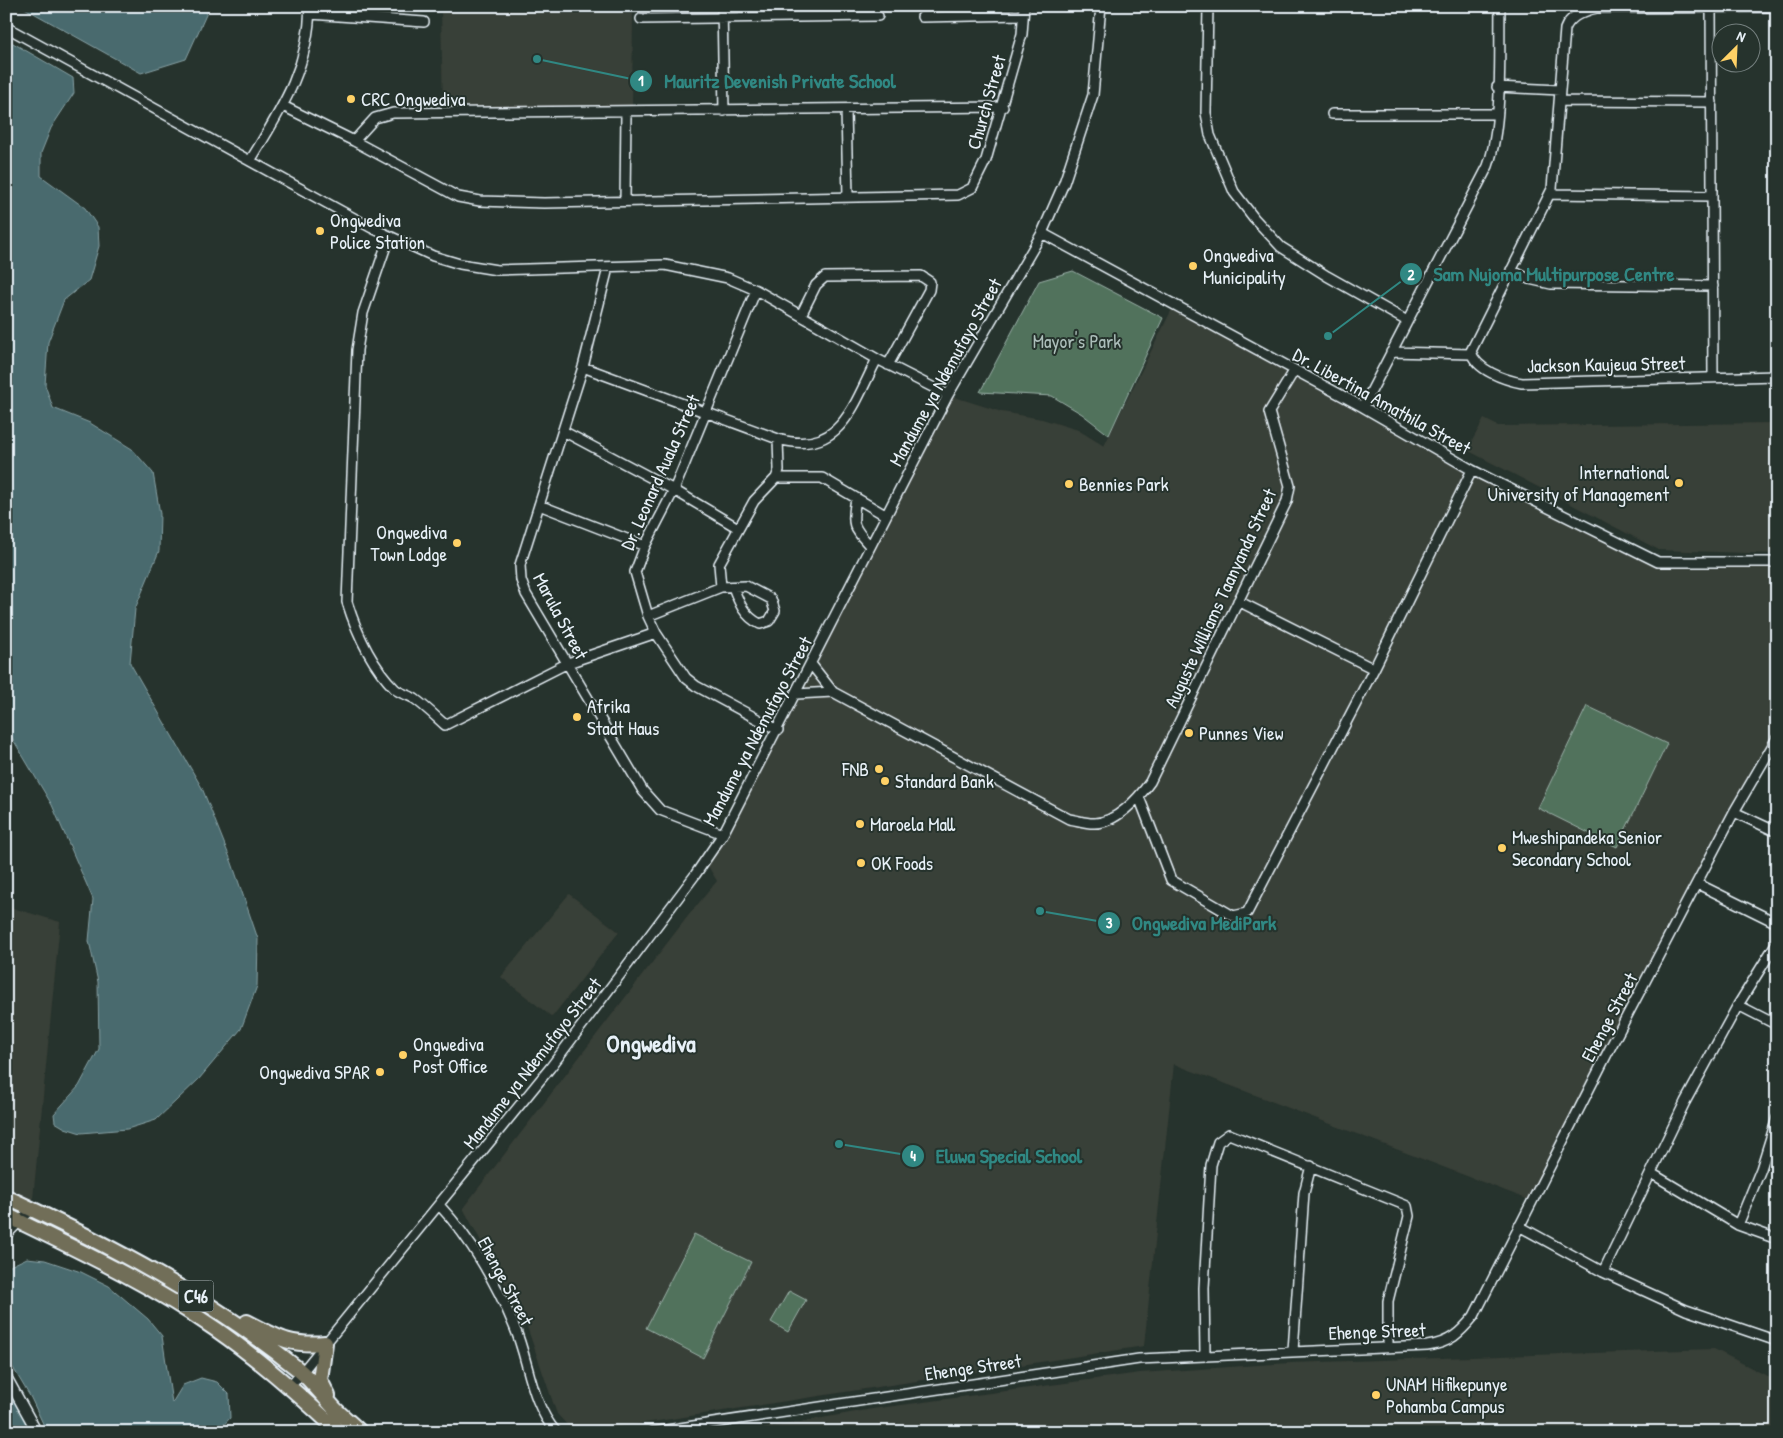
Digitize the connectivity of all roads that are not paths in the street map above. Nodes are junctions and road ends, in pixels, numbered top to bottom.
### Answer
1 (722, 6) edge
2 (1101, 6) edge
3 (1208, 6) edge
4 (1500, 6) edge
5 (1776, 6) edge
6 (1711, 7) edge
7 (310, 10) edge
8 (1023, 10) edge
9 (878, 16) dead end
10 (922, 17) dead end
11 (641, 18) dead end
12 (722, 18) junction
13 (424, 22) dead end
14 (6, 27) edge
15 (1498, 88) junction
16 (1560, 90) junction
17 (1560, 101) junction
18 (1712, 102) junction
19 (283, 106) junction
20 (1003, 107) junction
21 (846, 110) junction
22 (724, 111) junction
23 (626, 112) junction
24 (1332, 114) dead end
25 (1497, 114) junction
26 (354, 141) junction
27 (250, 161) junction
28 (1550, 194) junction
29 (1712, 196) junction
30 (848, 198) junction
31 (625, 201) junction
32 (1042, 233) junction
33 (390, 237) junction
34 (608, 268) junction
35 (1511, 270) junction
36 (1713, 286) junction
37 (756, 290) junction
38 (801, 316) junction
39 (1407, 321) junction
40 (1391, 352) junction
41 (1471, 354) junction
42 (876, 359) junction
43 (888, 365) junction
44 (583, 367) junction
45 (1294, 371) junction
46 (1777, 376) edge
47 (1713, 377) junction
48 (948, 395) junction
49 (1363, 407) junction
50 (705, 411) junction
51 (562, 431) junction
52 (778, 439) junction
53 (1472, 470) junction
54 (776, 478) junction
55 (674, 490) junction
56 (856, 499) junction
57 (539, 505) junction
58 (885, 515) junction
59 (738, 528) junction
60 (645, 546) junction
61 (870, 546) junction
62 (1777, 562) edge
63 (721, 587) junction
64 (733, 587) junction
65 (1238, 601) junction
66 (648, 616) junction
67 (656, 633) junction
68 (568, 663) junction
69 (811, 664) junction
70 (1374, 669) junction
71 (833, 692) junction
72 (796, 694) junction
73 (778, 730) junction
74 (1777, 738) edge
75 (1139, 797) junction
76 (1734, 812) junction
77 (1777, 832) edge
78 (723, 834) junction
79 (1698, 884) junction
80 (1777, 923) edge
81 (1777, 942) edge
82 (1738, 1005) junction
83 (1777, 1025) edge
84 (1777, 1118) edge
85 (1310, 1166) junction
86 (1651, 1173) junction
87 (6, 1197) edge
88 (440, 1206) junction
89 (32, 1209) junction
90 (6, 1215) edge
91 (21, 1222) junction
92 (1738, 1225) junction
93 (1519, 1226) junction
94 (6, 1235) edge
95 (1777, 1239) edge
96 (1603, 1272) junction
97 (198, 1297) junction
98 (1777, 1340) edge
99 (326, 1342) junction
100 (1388, 1347) junction
101 (1293, 1351) junction
102 (1205, 1355) junction
103 (301, 1372) junction
104 (6, 1376) edge
105 (290, 1387) junction
106 (346, 1418) junction
107 (37, 1432) edge
108 (340, 1432) edge
109 (360, 1432) edge
110 (556, 1432) edge
111 (654, 1432) edge

1 - 12 street
2 - 32 street, Mandume ya Ndemufayo Street
3 - 39 street
4 - 15 street
5 - 6 street
6 - 16 street
6 - 18 street
7 - 13 street
7 - 19 street
8 - 10 street
8 - 20 street, Church Street
9 - 12 street
11 - 12 street
12 - 22 street
14 - 27 street
15 - 16 street
15 - 25 street
16 - 17 street
17 - 18 street
17 - 28 street
18 - 29 street
19 - 26 street
19 - 27 street
20 - 21 street
20 - 30 street, Church Street
21 - 22 street
21 - 30 street
22 - 23 street
23 - 26 street
23 - 31 street
24 - 25 street
25 - 39 street
26 - 31 street
27 - 33 street
28 - 29 street
28 - 35 street
29 - 36 street
30 - 31 street
32 - 45 street, Dr. Libertina Amathila Street
32 - 48 street, Mandume ya Ndemufayo Street
33 - 34 street
33 - 68 street
34 - 37 street
34 - 44 street, Marula Street
35 - 36 street
35 - 41 street
36 - 47 street
37 - 38 street
37 - 50 street, Dr. Leonard Auala Street
38 - 42 street
38 - 43 street
39 - 40 street
40 - 41 street
40 - 49 street
41 - 47 street, Jackson Kaujeua Street
42 - 43 street
42 - 52 street
43 - 48 street
44 - 50 street
44 - 51 street, Marula Street
45 - 49 street, Dr. Libertina Amathila Street
45 - 65 street, Auguste Williams Taanyanda Street
46 - 47 street, Jackson Kaujeua Street
48 - 58 street, Mandume ya Ndemufayo Street
49 - 53 street, Dr. Libertina Amathila Street
50 - 52 street
50 - 55 street, Dr. Leonard Auala Street
51 - 55 street
51 - 57 street, Marula Street
52 - 54 street
53 - 62 street, Dr. Libertina Amathila Street
53 - 70 street
54 - 56 street
54 - 59 street
55 - 59 street
55 - 60 street, Dr. Leonard Auala Street
56 - 58 street
56 - 61 street
57 - 60 street
57 - 68 street, Marula Street
58 - 61 street, Mandume ya Ndemufayo Street
59 - 63 street
60 - 66 street, Dr. Leonard Auala Street
61 - 69 street, Mandume ya Ndemufayo Street
63 - 64 street
63 - 66 street
64 - 64 street
65 - 70 street
65 - 75 street, Auguste Williams Taanyanda Street
66 - 67 street, Dr. Leonard Auala Street
67 - 68 street
67 - 73 street, Dr. Leonard Auala Street
68 - 78 street, Marula Street
69 - 71 street
69 - 72 street, Mandume ya Ndemufayo Street
70 - 75 street
71 - 72 street
71 - 75 street, Auguste Williams Taanyanda Street
72 - 73 street, Mandume ya Ndemufayo Street
73 - 78 street, Mandume ya Ndemufayo Street
74 - 76 street, Ehenge Street
76 - 77 street
76 - 79 street, Ehenge Street
78 - 88 street, Mandume ya Ndemufayo Street
79 - 80 street
79 - 93 street, Ehenge Street
81 - 82 street
82 - 83 street
82 - 86 street
84 - 92 street
85 - 100 street
85 - 101 street
85 - 102 street
86 - 92 street
86 - 96 street
87 - 89 main road, C46
88 - 99 street, Mandume ya Ndemufayo Street
88 - 110 street, Ehenge Street
89 - 91 street
89 - 97 main road, C46
90 - 91 main road, C46
91 - 94 street
91 - 105 main road, C46
92 - 95 street
93 - 96 street
93 - 100 street, Ehenge Street
96 - 98 street
97 - 99 main road
97 - 103 main road, C46
99 - 103 street, Mandume ya Ndemufayo Street
99 - 106 main road
100 - 101 street, Ehenge Street
101 - 102 street, Ehenge Street
102 - 111 street, Ehenge Street
103 - 105 street, Mandume ya Ndemufayo Street
103 - 106 main road, C46
104 - 107 street
105 - 108 main road, C46
106 - 109 main road, C46

